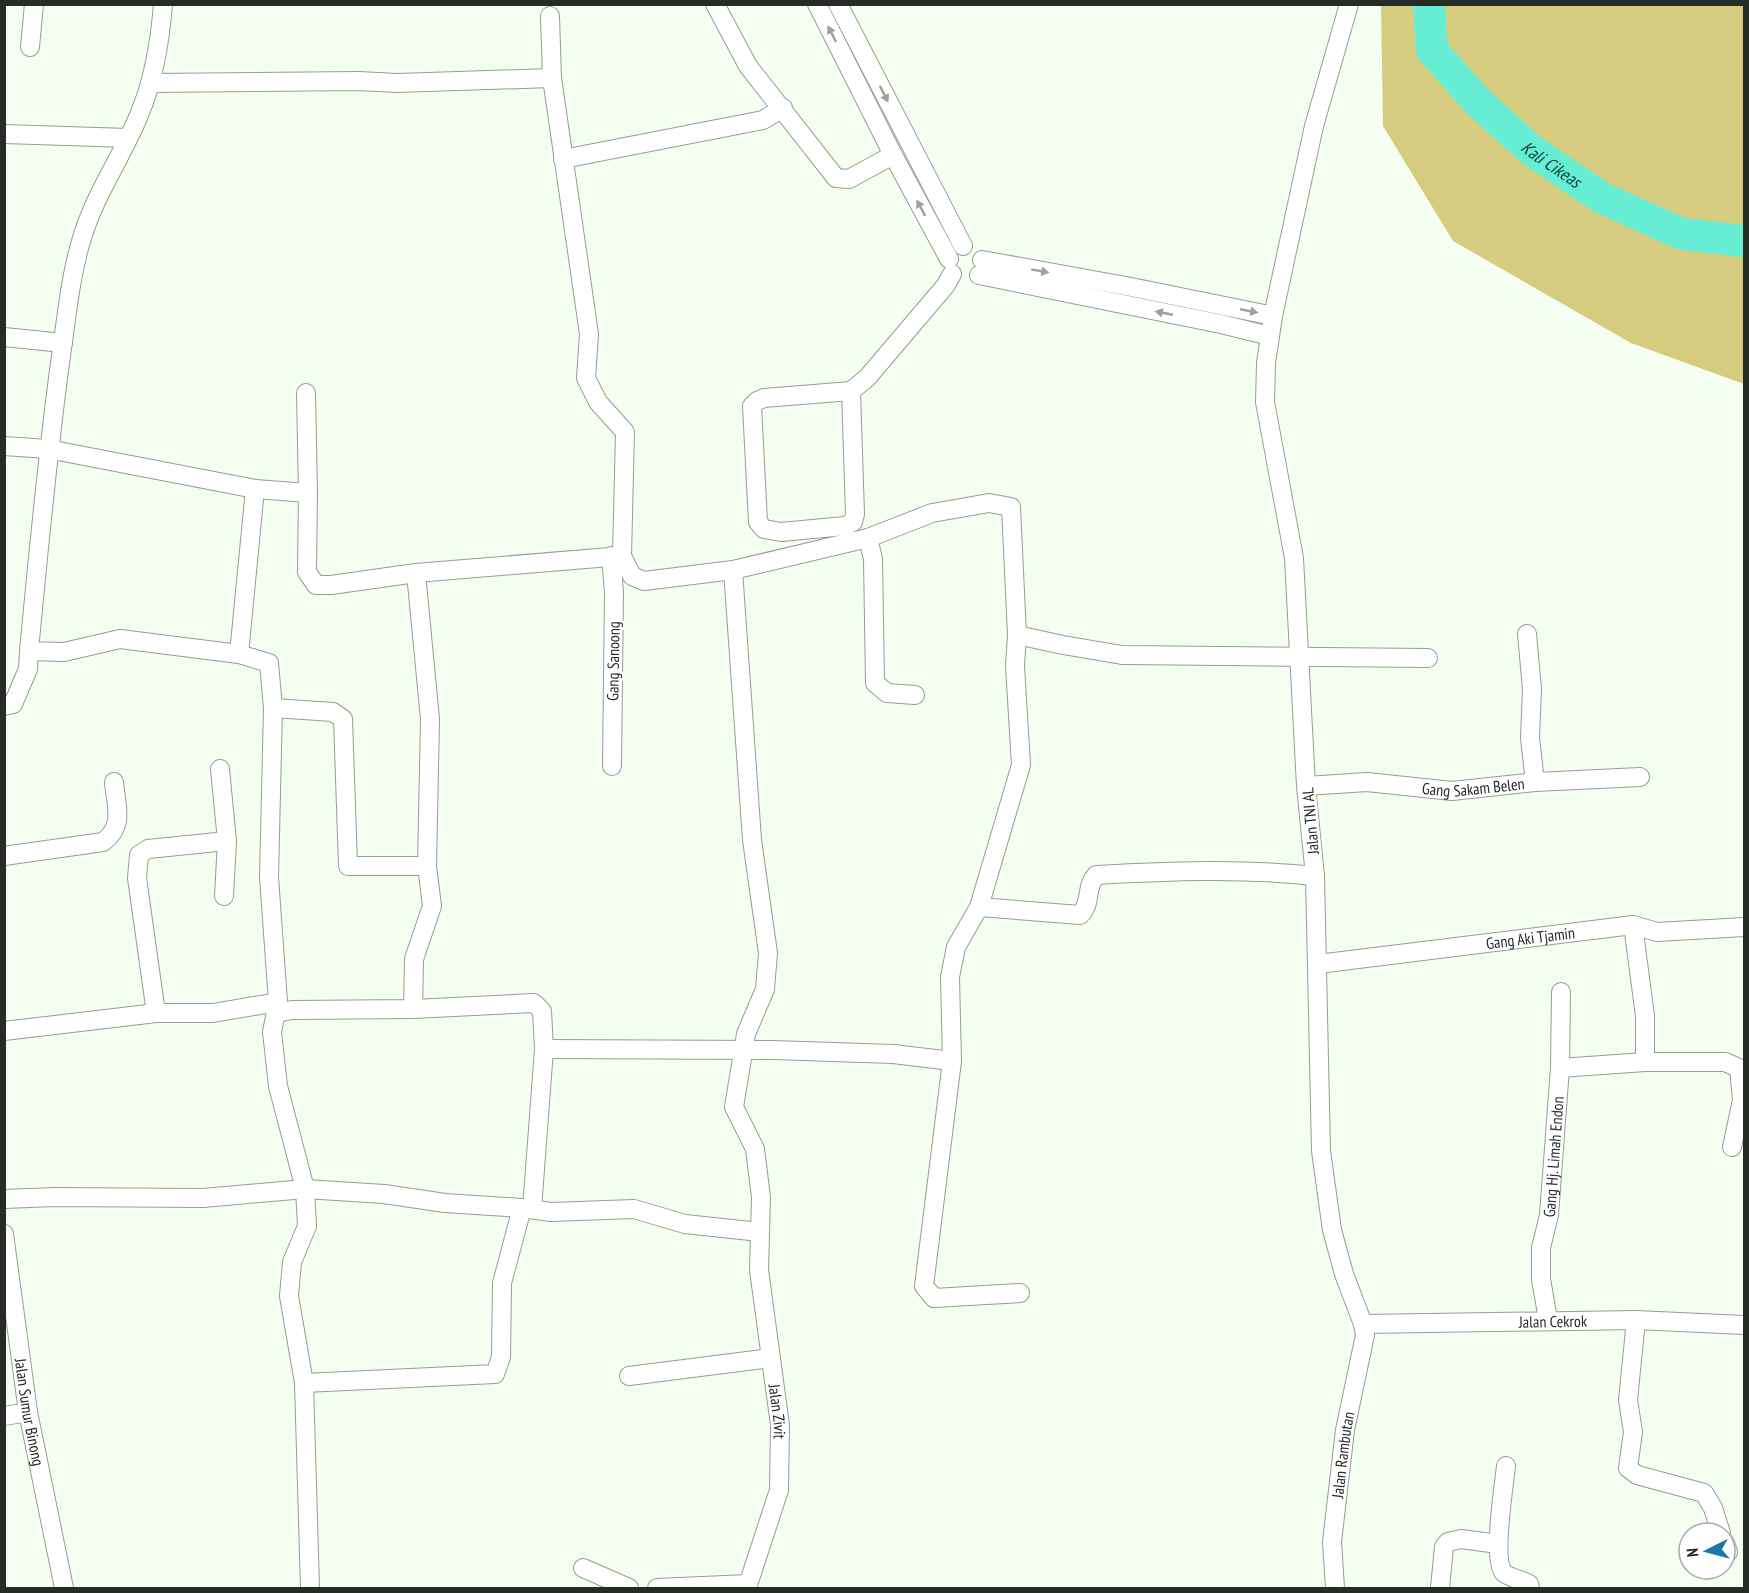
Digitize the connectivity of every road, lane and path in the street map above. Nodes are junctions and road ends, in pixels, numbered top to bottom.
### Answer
1 (34, 4) edge
2 (163, 4) edge
3 (714, 4) edge
4 (817, 4) edge
5 (838, 4) edge
6 (1349, 4) edge
7 (550, 16) dead end
8 (30, 47) dead end
9 (552, 78) junction
10 (151, 83) junction
11 (783, 108) junction
12 (4, 134) edge
13 (128, 138) junction
14 (893, 155) junction
15 (563, 159) junction
16 (963, 246) junction
17 (981, 267) junction
18 (951, 274) junction
19 (1131, 287) junction
20 (1126, 306) junction
21 (1273, 316) junction
22 (1270, 336) junction
23 (4, 337) edge
24 (63, 343) junction
25 (851, 391) junction
26 (306, 393) dead end
27 (4, 446) edge
28 (48, 449) junction
29 (255, 489) junction
30 (308, 493) junction
31 (868, 538) junction
32 (617, 556) junction
33 (733, 570) junction
34 (416, 573) junction
35 (1527, 634) dead end
36 (1017, 635) junction
37 (29, 651) junction
38 (239, 654) junction
39 (1300, 657) junction
40 (1428, 658) dead end
41 (915, 695) dead end
42 (4, 706) edge
43 (273, 708) junction
44 (612, 765) dead end
45 (220, 769) dead end
46 (1640, 777) dead end
47 (114, 782) dead end
48 (1535, 782) junction
49 (1306, 786) junction
50 (227, 841) junction
51 (4, 856) edge
52 (427, 866) junction
53 (1315, 876) junction
54 (224, 896) dead end
55 (979, 907) junction
56 (1633, 925) junction
57 (1744, 927) edge
58 (1318, 964) junction
59 (1561, 992) dead end
60 (277, 1007) junction
61 (413, 1009) junction
62 (156, 1013) junction
63 (4, 1031) edge
64 (544, 1050) junction
65 (744, 1051) junction
66 (952, 1061) junction
67 (1645, 1062) junction
68 (1560, 1068) junction
69 (1732, 1147) dead end
70 (305, 1189) junction
71 (4, 1199) edge
72 (527, 1208) junction
73 (760, 1232) junction
74 (4, 1234) edge
75 (1020, 1293) dead end
76 (1548, 1320) junction
77 (1636, 1320) junction
78 (1363, 1323) junction
79 (1744, 1325) edge
80 (771, 1358) junction
81 (629, 1376) dead end
82 (304, 1383) junction
83 (28, 1412) junction
84 (4, 1416) edge
85 (1506, 1466) dead end
86 (1717, 1521) edge
87 (1498, 1544) junction
88 (583, 1568) dead end
89 (748, 1586) edge
90 (64, 1588) edge
91 (310, 1588) edge
92 (629, 1588) edge
93 (657, 1588) edge
94 (1335, 1588) edge
95 (1440, 1588) edge
96 (1530, 1588) edge

1 - 8 street
2 - 10 street
3 - 11 street
14 -> 4 street
5 -> 16 street
6 - 21 street, Jalan TNI AL
7 - 9 street, Gang Sanoong
9 - 10 street
9 - 15 street, Gang Sanoong
10 - 13 street
11 - 14 street
11 - 15 street
12 - 13 street
13 - 24 street
18 -> 14 street
15 - 32 street, Gang Sanoong
16 - 17 street
16 - 18 street
17 - 18 street
17 -> 19 street
17 - 20 street
18 - 25 street
19 - 20 street
19 -> 21 street
22 -> 20 street
21 - 22 street, Jalan TNI AL
22 - 39 street, Jalan TNI AL
23 - 24 street
24 - 28 street
25 - 25 street
26 - 30 street
27 - 28 street
28 - 29 street
28 - 37 street
29 - 30 street
29 - 38 street
30 - 34 street
31 - 33 street
31 - 36 street
31 - 41 street
32 - 33 street
32 - 34 street
32 - 44 street, Gang Sanoong
33 - 65 street, Jalan Zivit
34 - 52 street
35 - 48 street
36 - 39 street
36 - 55 street
37 - 38 street
37 - 42 street
38 - 43 street
39 - 40 street
39 - 49 street, Jalan TNI AL
43 - 52 street
43 - 60 street
45 - 50 street
46 - 48 street, Gang Sakam Belen
47 - 51 street
48 - 49 street, Gang Sakam Belen
49 - 53 street, Jalan TNI AL
50 - 54 street
50 - 62 street
52 - 61 street
53 - 55 street
53 - 58 street, Jalan TNI AL
55 - 66 street
56 - 57 street, Gang Aki Tjamin
56 - 58 street, Gang Aki Tjamin
56 - 67 street
58 - 78 street, Jalan TNI AL
59 - 68 street, Gang Hj. Limah Endon
60 - 61 street
60 - 62 street
60 - 70 street
61 - 64 street
62 - 63 street
64 - 65 street
64 - 72 street
65 - 66 street
65 - 73 street, Jalan Zivit
66 - 75 street
67 - 68 street
67 - 69 street
68 - 76 street, Gang Hj. Limah Endon
70 - 71 street
70 - 72 street
70 - 82 street
72 - 73 street
72 - 82 street
73 - 80 street, Jalan Zivit
74 - 83 street, Jalan Sumur Binong
76 - 77 street, Jalan Cekrok
76 - 78 street, Jalan Cekrok
77 - 79 street, Jalan Cekrok
77 - 86 street
78 - 94 street, Jalan Rambutan
80 - 81 street
80 - 89 street, Jalan Zivit
82 - 91 street
83 - 84 street
83 - 90 street, Jalan Sumur Binong
85 - 87 street
87 - 95 street
87 - 96 street
88 - 92 street
89 - 93 street

